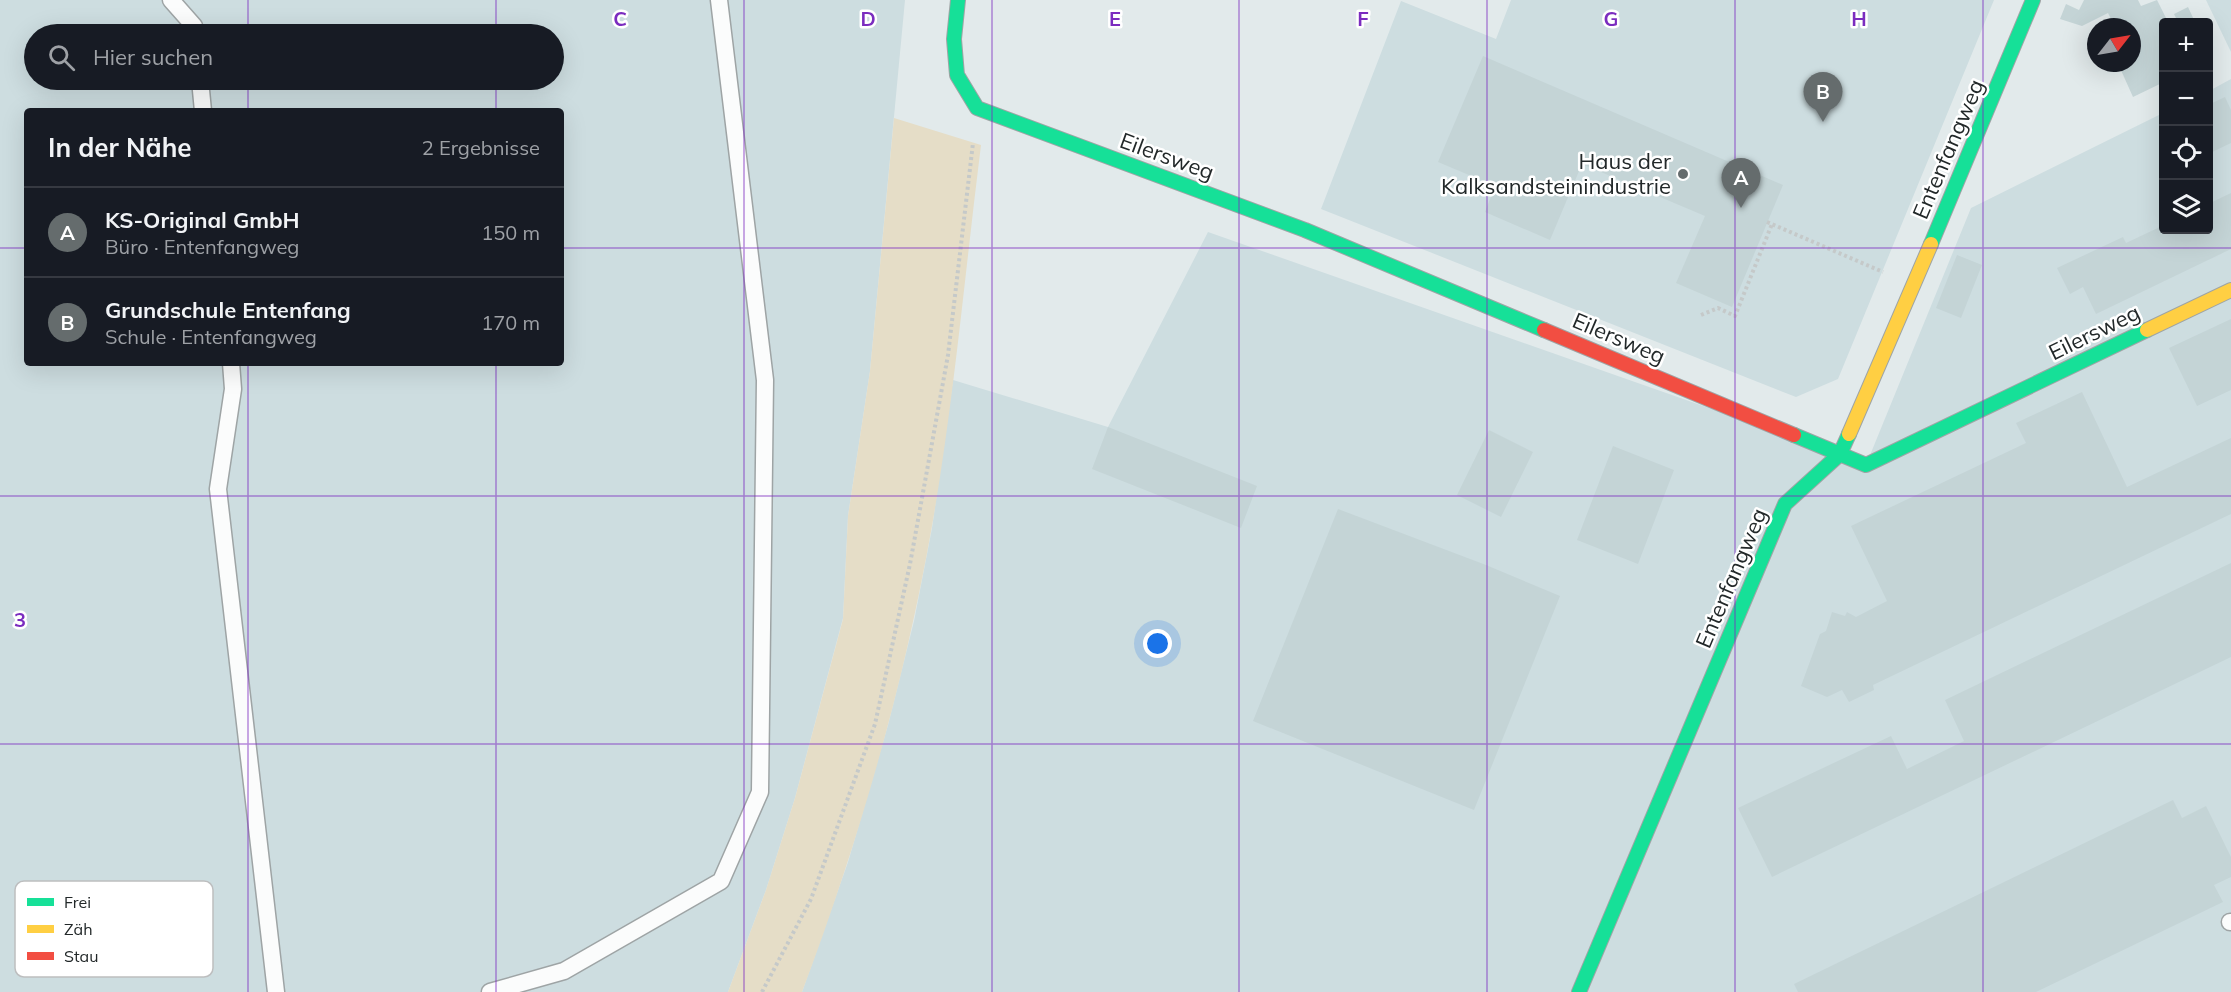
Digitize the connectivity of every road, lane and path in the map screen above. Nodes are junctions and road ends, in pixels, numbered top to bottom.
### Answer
1 (171, 0) edge
2 (719, 0) edge
3 (958, 0) edge
4 (2032, 0) edge
5 (192, 24) edge
6 (201, 90) edge
7 (203, 108) edge
8 (977, 108) junction
9 (1913, 284) junction
10 (2231, 290) edge
11 (1701, 315) dead end
12 (231, 366) edge
13 (1840, 454) junction
14 (276, 992) edge
15 (490, 992) edge
16 (762, 992) edge
17 (1579, 992) edge

1 - 5 lane
2 - 15 lane
3 - 8 street
4 - 9 street, Entenfangweg
6 - 7 lane
8 - 13 street, Eilersweg
8 - 16 path
9 - 11 path
9 - 13 street, Entenfangweg
10 - 13 street, Eilersweg
12 - 14 lane
13 - 17 street, Entenfangweg

